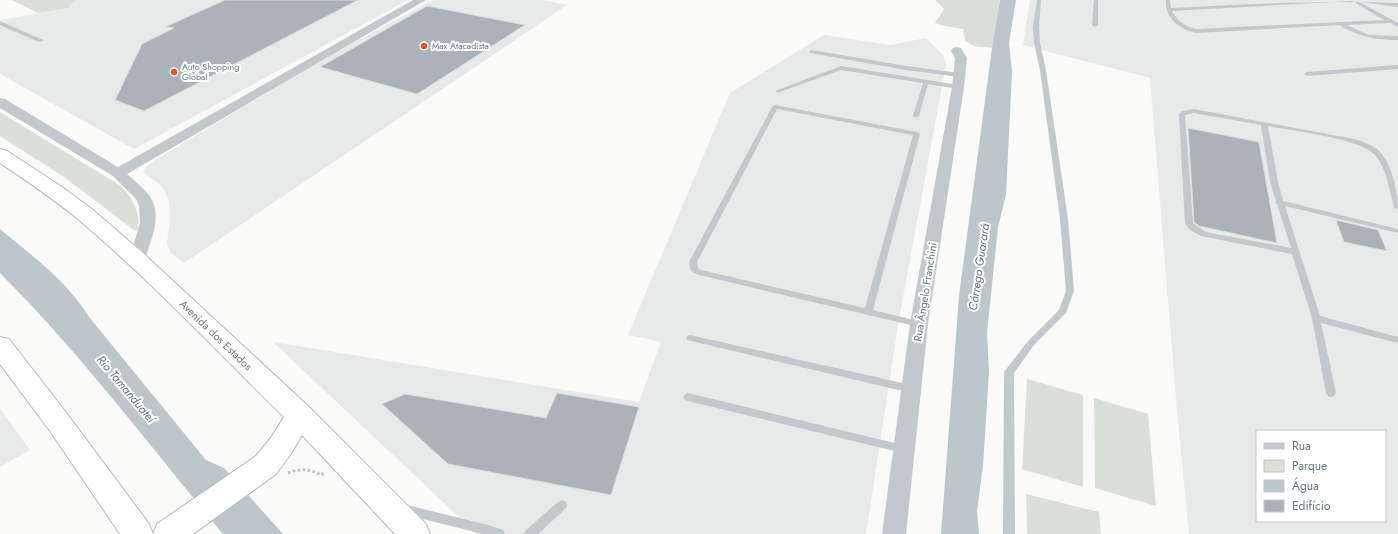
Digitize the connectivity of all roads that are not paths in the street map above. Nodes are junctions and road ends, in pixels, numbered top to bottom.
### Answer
1 (420, 0) edge
2 (1039, 0) edge
3 (1096, 0) edge
4 (1168, 0) edge
5 (1250, 0) edge
6 (1352, 0) edge
7 (1270, 4) junction
8 (1398, 5) edge
9 (1169, 10) junction
10 (1390, 21) junction
11 (0, 23) edge
12 (1341, 24) junction
13 (1095, 25) dead end
14 (1398, 25) edge
15 (1398, 38) edge
16 (41, 41) dead end
17 (957, 51) dead end
18 (812, 52) dead end
19 (1398, 67) edge
20 (1307, 74) dead end
21 (959, 81) junction
22 (926, 82) junction
23 (778, 91) dead end
24 (0, 102) edge
25 (916, 116) dead end
26 (1264, 124) junction
27 (0, 155) edge
28 (118, 173) junction
29 (1279, 202) junction
30 (1398, 208) edge
31 (1398, 231) edge
32 (1296, 252) junction
33 (137, 260) junction
34 (868, 312) junction
35 (1316, 318) junction
36 (919, 324) junction
37 (690, 338) dead end
38 (1398, 340) edge
39 (0, 346) edge
40 (911, 388) junction
41 (1331, 393) dead end
42 (688, 397) dead end
43 (299, 414) junction
44 (903, 449) junction
45 (386, 505) junction
46 (562, 505) dead end
47 (177, 528) edge
48 (138, 534) edge
49 (414, 534) edge
50 (499, 534) edge
51 (530, 534) edge
52 (894, 534) edge
53 (1009, 534) edge

1 - 28 street
2 - 53 lane
3 - 13 lane
4 - 9 lane
5 - 7 lane
6 - 7 lane
6 - 8 lane
6 - 10 lane
7 - 9 lane
9 - 12 lane
10 - 12 lane
10 - 14 lane
11 - 16 lane
12 - 15 lane
17 - 21 street, Rua Ângelo Franchini
18 - 21 lane
19 - 20 lane
21 - 22 lane
21 - 36 street, Rua Ângelo Franchini
22 - 23 lane
22 - 25 lane
24 - 28 street
26 - 29 lane
26 - 30 lane
26 - 32 lane
27 - 33 highway, Avenida dos Estados
28 - 33 street
29 - 31 lane
29 - 32 lane
32 - 35 lane
33 - 43 highway, Avenida dos Estados
34 - 34 lane
34 - 36 lane
35 - 38 lane
35 - 41 lane
36 - 40 street, Rua Ângelo Franchini
37 - 40 lane
39 - 48 highway
40 - 44 street, Rua Ângelo Franchini
42 - 44 lane
43 - 45 highway, Avenida dos Estados
43 - 47 highway
44 - 52 street, Rua Ângelo Franchini
45 - 49 highway, Avenida dos Estados
45 - 50 lane
46 - 51 lane

